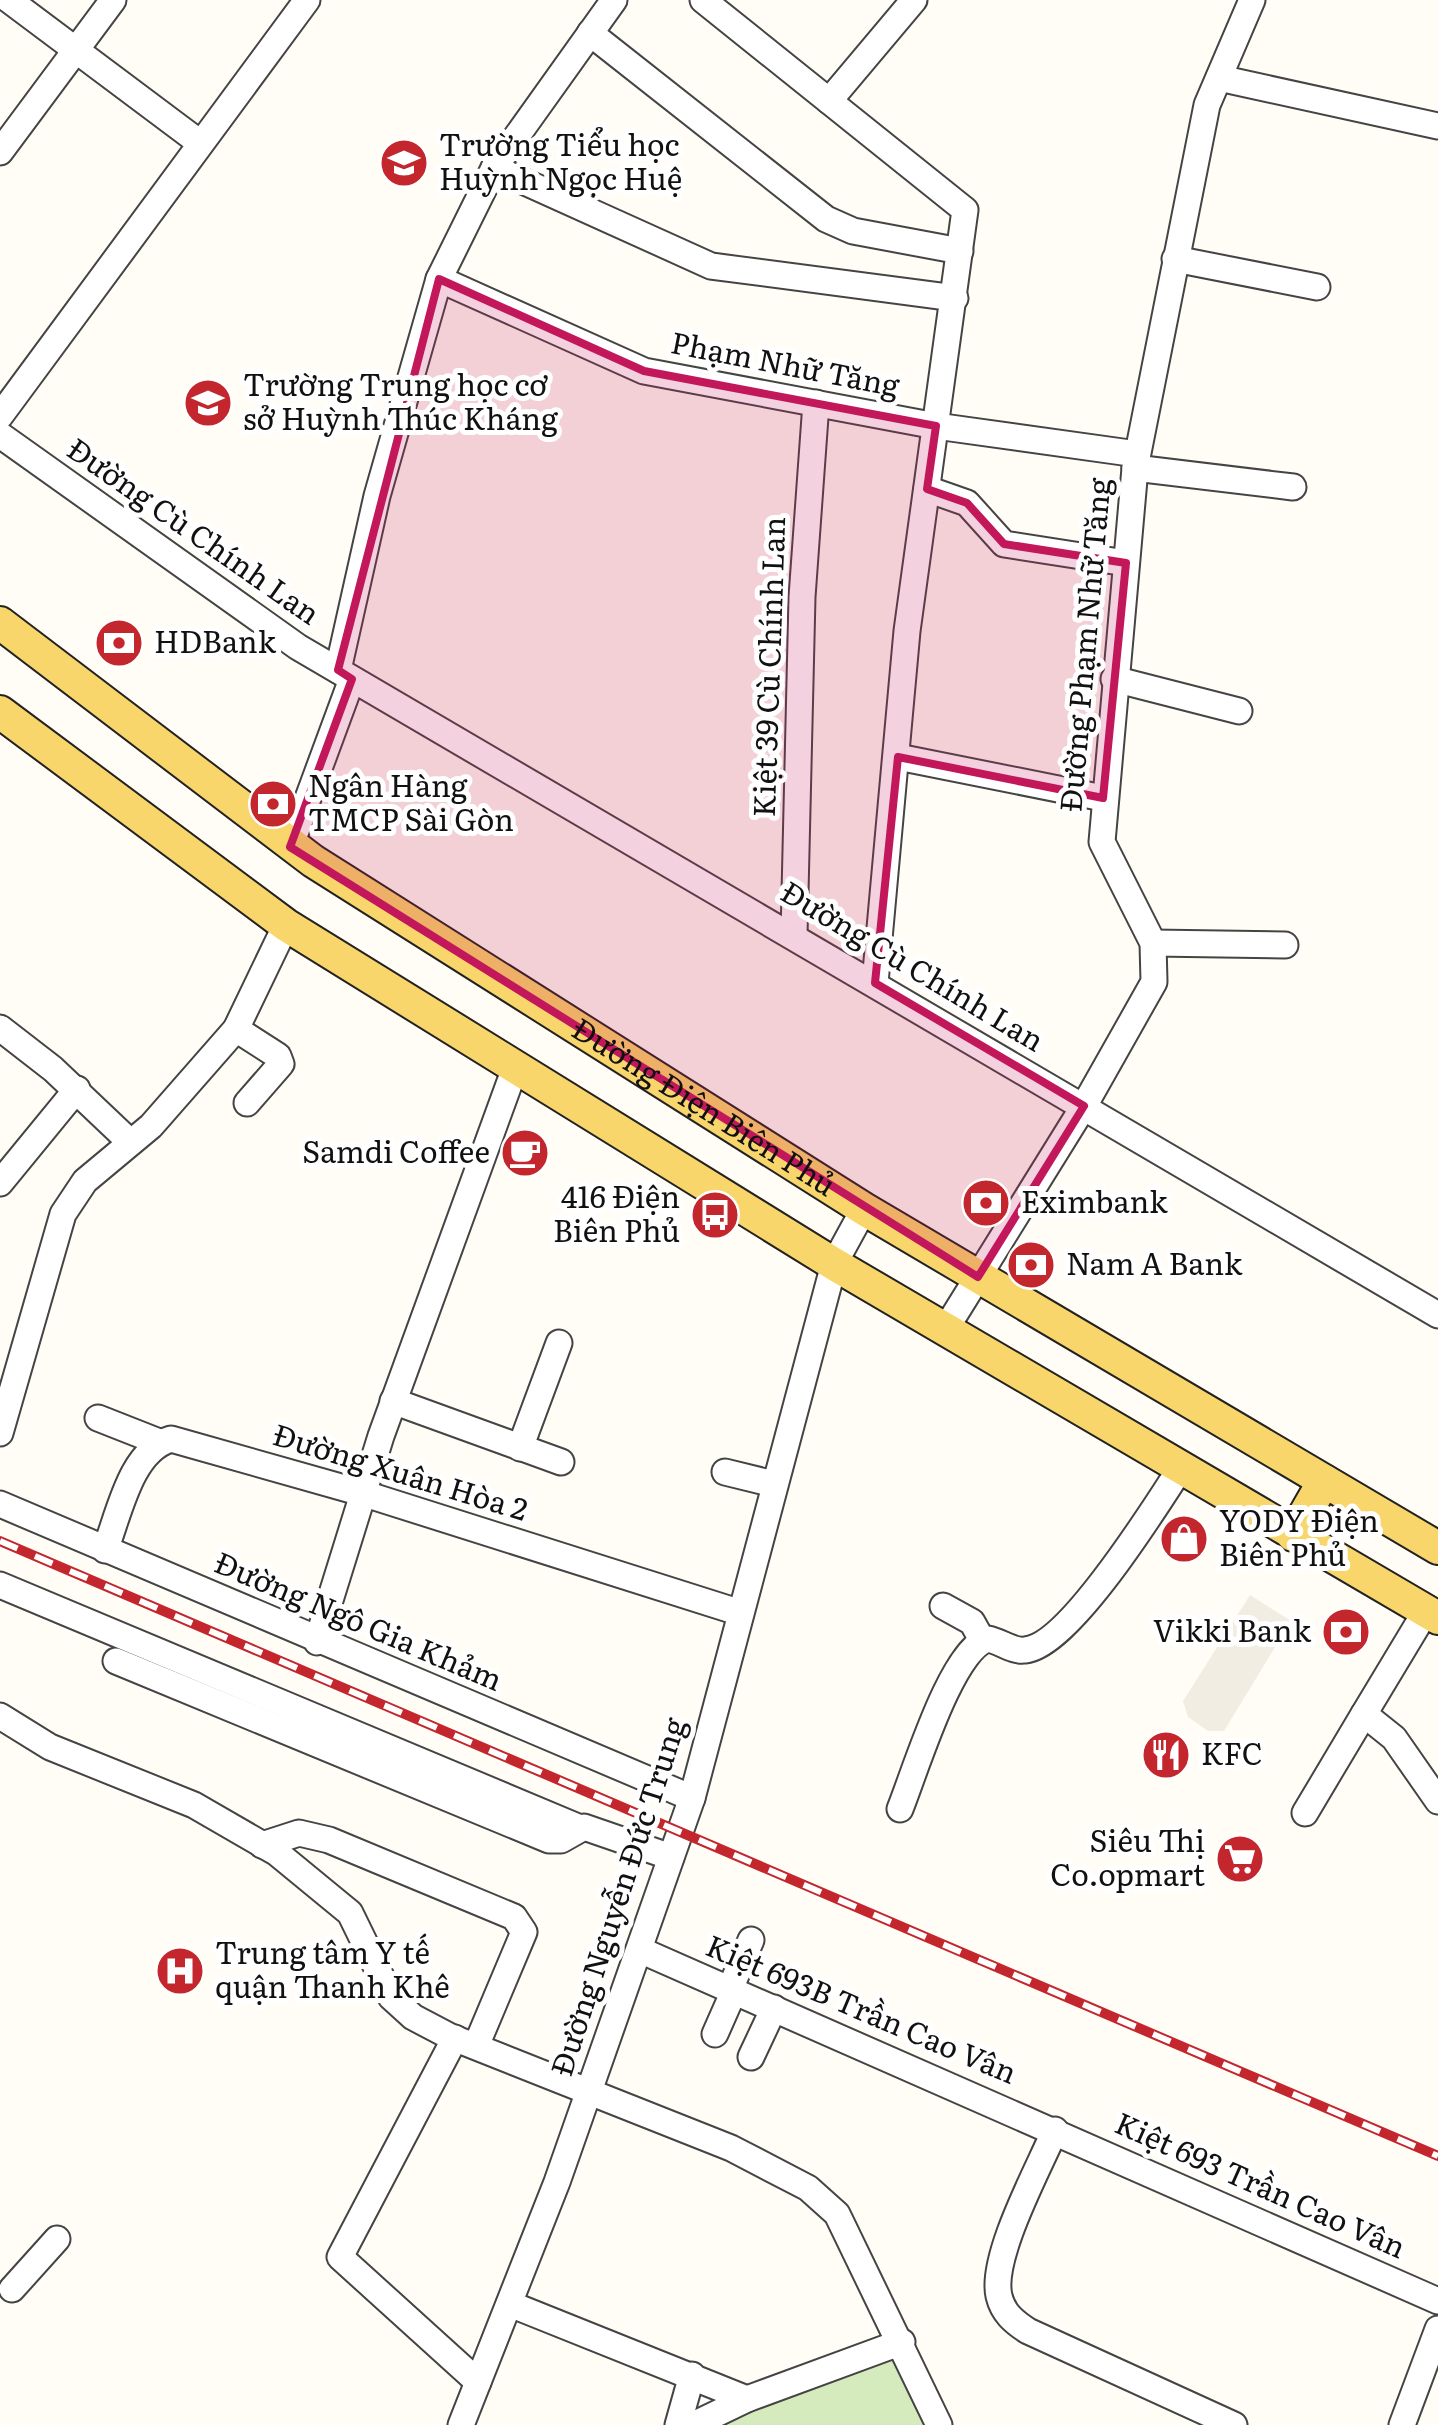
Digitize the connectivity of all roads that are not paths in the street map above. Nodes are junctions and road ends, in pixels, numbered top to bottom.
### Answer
1 (9, 0) edge
2 (114, 0) edge
3 (307, 0) edge
4 (614, 0) edge
5 (914, 0) edge
6 (1252, 0) edge
7 (714, 3) edge
8 (590, 33) junction
9 (76, 50) junction
10 (1219, 78) junction
11 (830, 101) junction
12 (1438, 126) edge
13 (200, 143) junction
14 (0, 152) edge
15 (494, 168) junction
16 (960, 251) junction
17 (1176, 258) junction
18 (438, 279) junction
19 (1317, 288) dead end
20 (955, 298) junction
21 (816, 403) junction
22 (0, 416) edge
23 (936, 426) junction
24 (0, 435) edge
25 (1136, 461) junction
26 (1293, 487) dead end
27 (928, 489) junction
28 (1126, 563) junction
29 (0, 623) edge
30 (344, 674) junction
31 (1114, 679) junction
32 (0, 712) edge
33 (1239, 712) dead end
34 (898, 757) junction
35 (1103, 798) junction
36 (290, 847) junction
37 (286, 924) junction
38 (794, 934) junction
39 (1154, 942) junction
40 (1285, 945) dead end
41 (875, 982) junction
42 (0, 1028) edge
43 (236, 1029) junction
44 (515, 1068) junction
45 (77, 1089) junction
46 (247, 1103) dead end
47 (1084, 1106) junction
48 (129, 1141) junction
49 (0, 1183) edge
50 (864, 1209) junction
51 (834, 1264) junction
52 (978, 1277) junction
53 (1438, 1315) edge
54 (945, 1330) junction
55 (559, 1343) dead end
56 (393, 1401) junction
57 (98, 1418) dead end
58 (0, 1433) edge
59 (158, 1442) junction
60 (520, 1448) junction
61 (561, 1462) dead end
62 (1180, 1469) junction
63 (725, 1472) dead end
64 (1324, 1481) junction
65 (774, 1484) junction
66 (362, 1493) junction
67 (0, 1504) edge
68 (1293, 1535) junction
69 (1438, 1548) edge
70 (105, 1550) junction
71 (0, 1585) edge
72 (943, 1606) dead end
73 (738, 1612) junction
74 (1432, 1614) edge
75 (982, 1640) junction
76 (318, 1642) junction
77 (116, 1661) dead end
78 (1364, 1714) junction
79 (0, 1716) edge
80 (692, 1798) junction
81 (1438, 1801) edge
82 (900, 1809) dead end
83 (1306, 1813) dead end
84 (578, 1828) junction
85 (262, 1845) junction
86 (671, 1858) junction
87 (751, 1940) dead end
88 (640, 1950) junction
89 (732, 1990) junction
90 (774, 2008) junction
91 (715, 2034) dead end
92 (466, 2042) junction
93 (751, 2057) dead end
94 (590, 2091) junction
95 (1055, 2130) junction
96 (57, 2238) dead end
97 (4, 2290) edge
98 (1438, 2301) edge
99 (510, 2304) junction
100 (1438, 2329) edge
101 (902, 2342) junction
102 (692, 2375) junction
103 (478, 2382) junction
104 (747, 2398) junction
105 (460, 2425) edge
106 (678, 2425) edge
107 (693, 2425) edge
108 (939, 2425) edge
109 (1234, 2425) edge
110 (1402, 2425) edge

1 - 9 street
2 - 9 street
3 - 13 street
4 - 8 street
5 - 11 street
6 - 10 street, Đường Phạm Nhữ Tăng
7 - 11 street
8 - 15 street
8 - 16 street
9 - 13 street
9 - 14 street
10 - 12 street
10 - 17 street, Đường Phạm Nhữ Tăng
11 - 16 street
13 - 22 street
15 - 18 street
15 - 20 street
16 - 20 street
17 - 19 street
17 - 25 street, Đường Phạm Nhữ Tăng
18 - 21 street, Phạm Nhữ Tăng
18 - 30 street
20 - 23 street
21 - 23 street, Phạm Nhữ Tăng
21 - 38 street, Kiệt 39 Cù Chính Lan
23 - 25 street, Phạm Nhữ Tăng
23 - 27 street
24 - 30 street, Đường Cù Chính Lan
25 - 26 street, Phạm Nhữ Tăng
25 - 28 street, Đường Phạm Nhữ Tăng
27 - 28 street
27 - 34 street
28 - 31 street, Đường Phạm Nhữ Tăng
29 - 36 main road, Đường Điện Biên Phủ
30 - 36 street
30 - 38 street, Đường Cù Chính Lan
31 - 33 street
31 - 35 street, Đường Phạm Nhữ Tăng
32 - 37 main road
34 - 35 street
34 - 41 street
35 - 39 street, Đường Phạm Nhữ Tăng
36 - 50 main road, Đường Điện Biên Phủ
37 - 43 street
37 - 44 main road
38 - 41 street, Đường Cù Chính Lan
39 - 40 street
39 - 47 street
41 - 47 street, Đường Cù Chính Lan
42 - 45 street
43 - 46 street
43 - 48 street
44 - 51 main road
44 - 56 street
45 - 48 street
45 - 49 street
47 - 52 street
47 - 53 street, Đường Cù Chính Lan
48 - 58 street
50 - 51 street, Đường Nguyễn Đức Trung
50 - 52 main road, Đường Điện Biên Phủ
51 - 54 main road
51 - 65 street, Đường Nguyễn Đức Trung
52 - 54 street
52 - 64 main road, Đường Điện Biên Phủ
54 - 62 main road
55 - 60 street
56 - 60 street
56 - 66 street
57 - 59 street, Đường Xuân Hòa 2
59 - 66 street, Đường Xuân Hòa 2
59 - 70 street
60 - 61 street
62 - 68 main road
62 - 75 street
63 - 65 street
64 - 68 main road
64 - 69 main road, Đường Điện Biên Phủ
65 - 73 street, Đường Nguyễn Đức Trung
66 - 73 street, Đường Xuân Hòa 2
66 - 76 street
67 - 70 street, Đường Ngô Gia Khảm
68 - 74 main road
70 - 76 street, Đường Ngô Gia Khảm
71 - 84 street
72 - 75 street
73 - 80 street, Đường Nguyễn Đức Trung
74 - 78 street
75 - 82 street
76 - 80 street, Đường Ngô Gia Khảm
77 - 84 street
78 - 81 street
78 - 83 street
79 - 85 street
80 - 86 street, Đường Nguyễn Đức Trung
84 - 86 street
85 - 92 street
85 - 92 street
86 - 88 street, Đường Nguyễn Đức Trung
87 - 89 street
88 - 89 street, Kiệt 693B Trần Cao Vân
88 - 94 street, Đường Nguyễn Đức Trung
89 - 90 street, Kiệt 693B Trần Cao Vân
89 - 91 street
90 - 93 street
90 - 95 street, Kiệt 693B Trần Cao Vân
92 - 94 street
92 - 103 street
94 - 99 street, Đường Nguyễn Đức Trung
94 - 101 street
95 - 98 street, Kiệt 693 Trần Cao Vân
95 - 109 street
96 - 97 street
99 - 102 street
99 - 103 street, Đường Nguyễn Đức Trung
100 - 110 street
101 - 104 street
101 - 108 street
102 - 104 street
102 - 106 street
103 - 105 street, Đường Nguyễn Đức Trung
104 - 107 street

